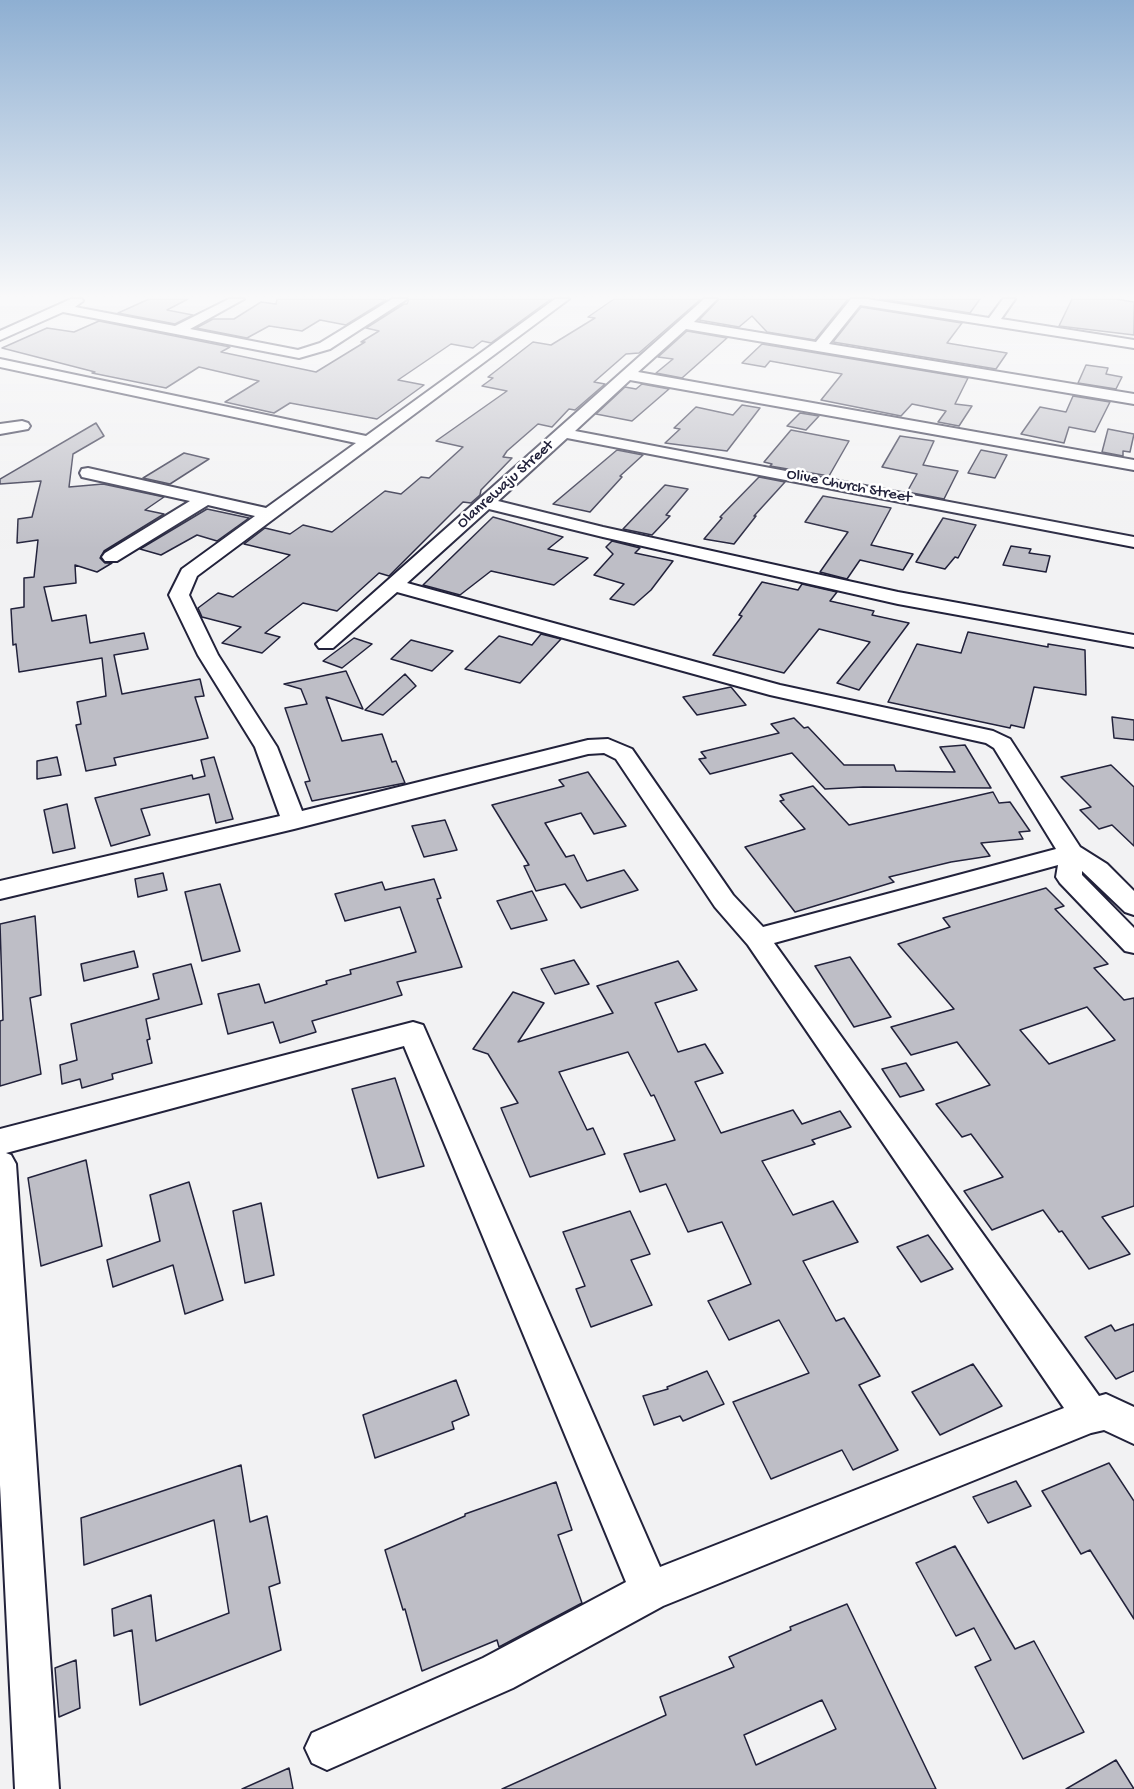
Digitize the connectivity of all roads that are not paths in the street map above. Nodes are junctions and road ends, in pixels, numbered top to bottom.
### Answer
1 (92, 382) edge
2 (448, 382) edge
3 (620, 382) edge
4 (670, 382) edge
5 (1034, 382) edge
6 (1134, 399) edge
7 (22, 426) dead end
8 (0, 429) edge
9 (563, 433) junction
10 (367, 441) junction
11 (1134, 465) edge
12 (88, 473) dead end
13 (206, 499) junction
14 (486, 503) junction
15 (269, 514) junction
16 (1134, 542) edge
17 (111, 557) dead end
18 (394, 585) junction
19 (1134, 641) edge
20 (326, 644) dead end
21 (294, 821) junction
22 (1071, 853) junction
23 (0, 890) edge
24 (1134, 906) edge
25 (757, 938) junction
26 (1134, 944) edge
27 (0, 1142) edge
28 (0, 1164) edge
29 (1091, 1415) junction
30 (1134, 1426) edge
31 (650, 1591) junction
32 (327, 1748) dead end
33 (37, 1789) edge

1 - 10 street
2 - 10 street
3 - 9 street, Olanrewaju Street
4 - 11 street
5 - 6 street
7 - 8 street
9 - 14 street, Olanrewaju Street
9 - 16 street, Olive Church Street
10 - 15 street
12 - 13 street
13 - 15 street
13 - 17 street
14 - 18 street, Olanrewaju Street
14 - 19 street
15 - 21 street
18 - 20 street, Olanrewaju Street
18 - 22 street
21 - 23 street
21 - 25 street
22 - 24 street
22 - 25 street
22 - 26 street
25 - 29 street
27 - 31 street
28 - 33 street
29 - 30 street
29 - 31 street
31 - 32 street

